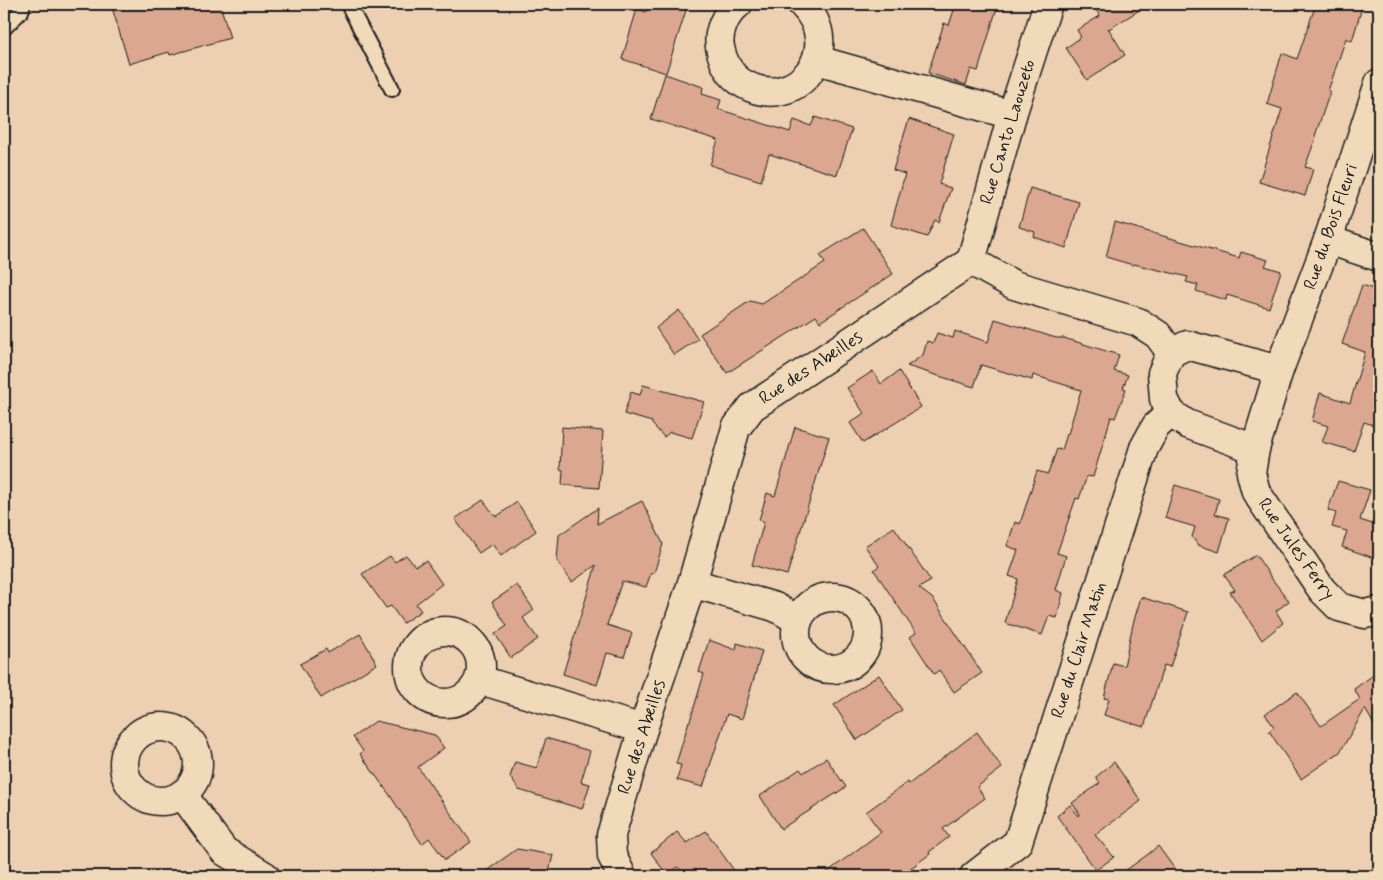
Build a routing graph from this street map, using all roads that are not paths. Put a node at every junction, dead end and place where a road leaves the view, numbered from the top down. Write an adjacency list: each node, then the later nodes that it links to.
1 (23, 4): 6 (lane)
2 (348, 4): 9 (lane)
3 (738, 4): 7 (street)
4 (802, 4): 7 (street)
5 (1048, 4): 10 (street, Rue Canto Laouzeto)
6 (4, 28)
7 (817, 60): 10 (street)
8 (1379, 83): 11 (street, Rue du Bois Fleuri)
9 (392, 89)
10 (1012, 115): 13 (street, Rue Canto Laouzeto)
11 (1328, 240): 12 (street); 15 (street, Rue du Bois Fleuri)
12 (1379, 257)
13 (971, 261): 14 (street); 18 (street, Rue des Abeilles)
14 (1171, 353): 15 (street); 16 (street)
15 (1280, 370): 17 (street, Rue du Bois Fleuri)
16 (1171, 413): 17 (street); 26 (street, Rue du Clair Matin)
17 (1255, 449): 19 (street, Rue Jules Ferry)
18 (692, 583): 20 (street); 22 (street, Rue des Abeilles)
19 (1379, 611)
20 (798, 620)
21 (480, 680): 22 (street)
22 (643, 729): 25 (street, Rue des Abeilles)
23 (182, 794): 24 (street)
24 (265, 876)
25 (622, 876)
26 (974, 876)

